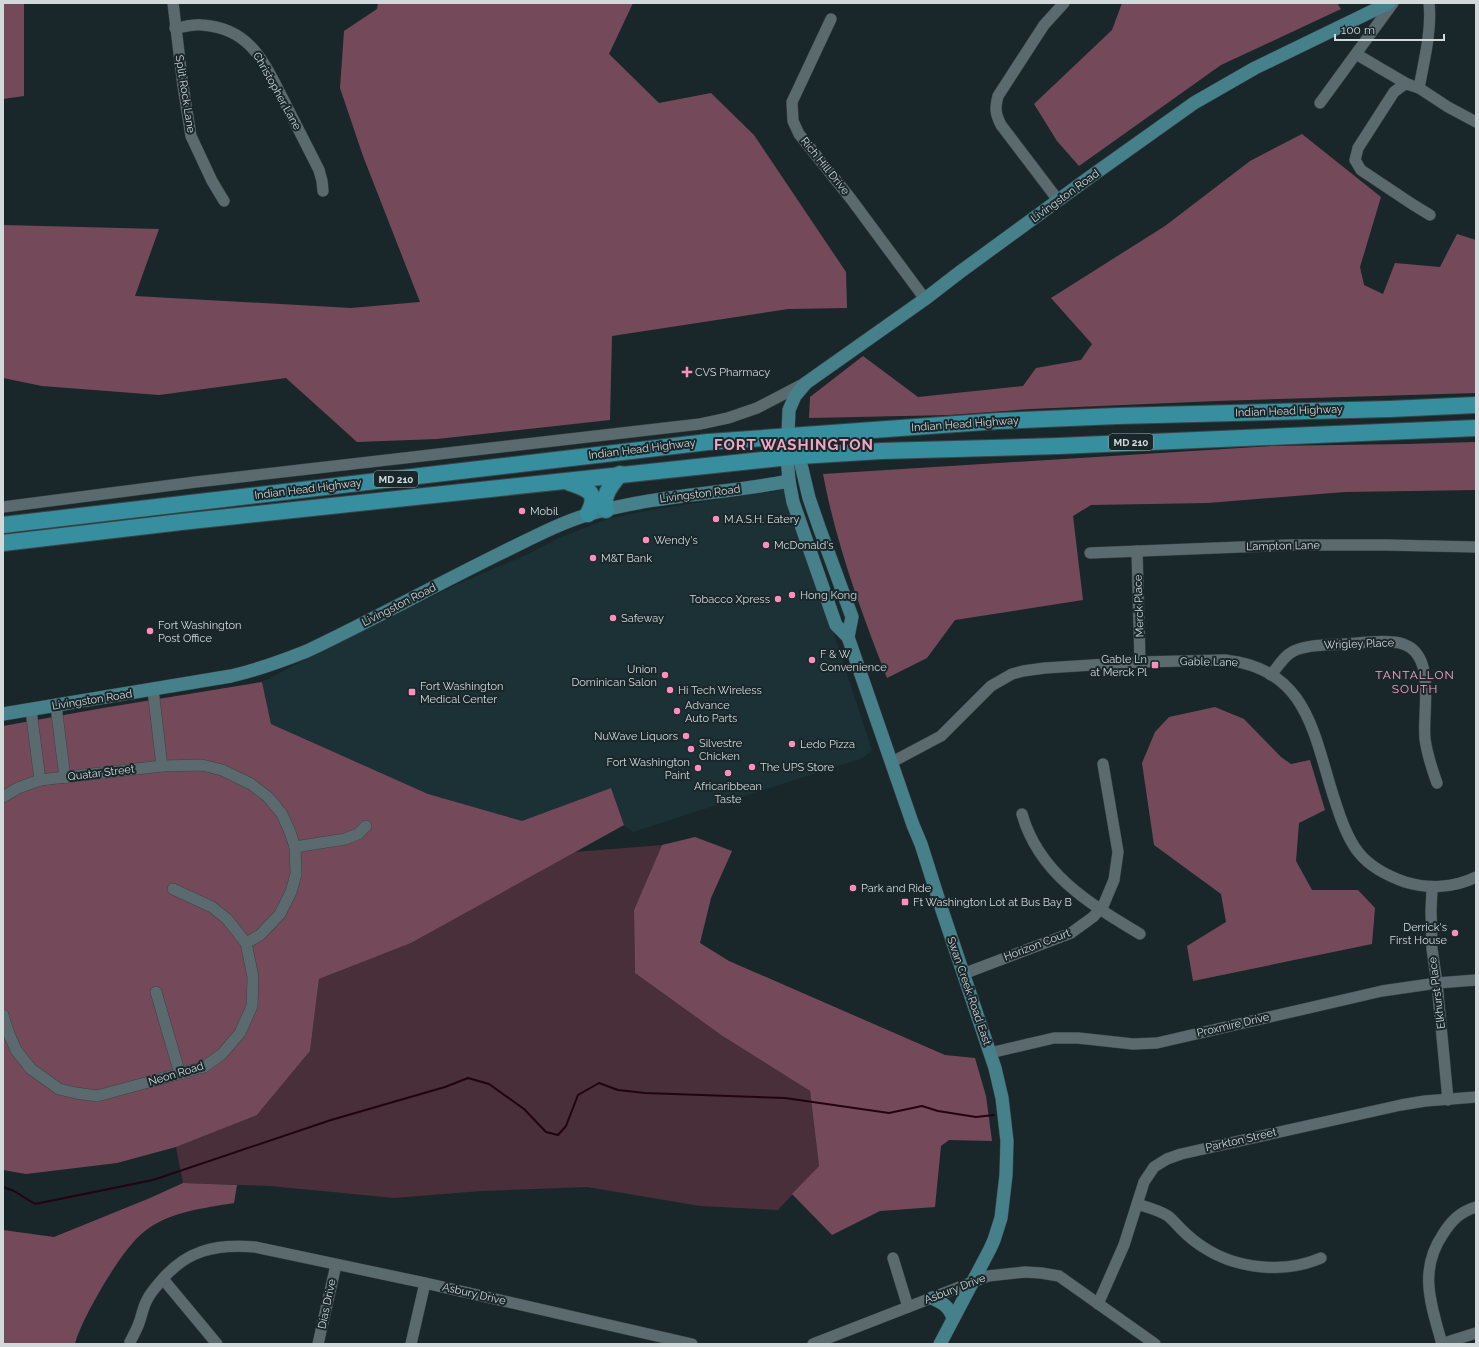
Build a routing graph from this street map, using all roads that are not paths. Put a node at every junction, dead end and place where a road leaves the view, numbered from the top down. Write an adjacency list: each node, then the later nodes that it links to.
1 (173, 3): 7 (street, Split Rock Lane)
2 (1064, 3): 14 (street)
3 (1389, 3): 14 (main road, Livingston Road)
4 (1393, 3): 8 (street)
5 (1429, 3): 10 (street)
6 (831, 19): 17 (street, Rich Hill Drive)
7 (175, 28): 13 (street, Christopher Lane); 15 (street, Split Rock Lane)
8 (1356, 54): 9 (street); 11 (street)
9 (1407, 84): 10 (street); 16 (street)
10 (1419, 88): 12 (street)
11 (1320, 103)
12 (1476, 122)
13 (323, 191)
14 (1058, 200): 17 (main road, Livingston Road)
15 (224, 201)
16 (1430, 215)
17 (925, 300): 18 (main road, Livingston Road)
18 (806, 383): 21 (main road, Livingston Road); 26 (street)
19 (1476, 405): 21 (highway, Indian Head Highway / MD 210)
20 (1476, 428): 22 (highway, Indian Head Highway / MD 210)
21 (789, 436): 22 (main road, Swan Creek Road East); 29 (highway, Indian Head Highway / MD 210)
22 (793, 456): 23 (highway, Indian Head Highway / MD 210); 25 (main road, Swan Creek Road East); 34 (main road, Swan Creek Road East)
23 (620, 474): 24 (highway, Indian Head Highway / MD 210); 27 (highway)
24 (564, 481): 28 (highway); 30 (highway, Indian Head Highway / MD 210)
25 (789, 481): 27 (main road, Livingston Road); 34 (main road, Swan Creek Road East)
26 (3, 507)
27 (606, 510): 28 (main road, Livingston Road)
28 (588, 514): 37 (main road, Livingston Road)
29 (3, 525)
30 (3, 543)
31 (1476, 547): 32 (street, Lampton Lane)
32 (1137, 551): 33 (street, Lampton Lane); 35 (street, Merck Place)
33 (1090, 553)
34 (848, 637): 41 (main road, Swan Creek Road East)
35 (1140, 662): 36 (street, Gable Lane); 41 (street, Gable Lane)
36 (1271, 674): 46 (street, Wrigley Place); 52 (street, Gable Lane)
37 (153, 690): 38 (main road, Livingston Road); 43 (street)
38 (56, 706): 39 (main road, Livingston Road); 44 (street)
39 (31, 710): 40 (main road, Livingston Road); 45 (street)
40 (3, 714)
41 (892, 762): 57 (main road, Swan Creek Road East)
42 (1103, 764): 54 (street, Horizon Court)
43 (162, 766): 44 (street, Quatar Street); 50 (street, Quatar Street)
44 (65, 778): 45 (street, Quatar Street)
45 (40, 780): 47 (street)
46 (1437, 783)
47 (3, 797)
48 (1022, 814): 54 (street)
49 (366, 826): 50 (street)
50 (295, 846): 56 (street, Quatar Street)
51 (1476, 876): 52 (street, Gable Lane)
52 (1432, 887): 59 (street, Elkhurst Place)
53 (173, 889): 56 (street, Neon Road)
54 (1100, 910): 55 (street); 57 (street, Horizon Court)
55 (1140, 934)
56 (246, 943): 63 (street, Neon Road)
57 (963, 974): 62 (main road, Swan Creek Road East)
58 (1476, 980): 59 (street, Proxmire Drive)
59 (1437, 983): 62 (street, Proxmire Drive); 65 (street, Elkhurst Place)
60 (156, 992): 63 (street)
61 (3, 1015): 63 (street, Neon Road)
62 (990, 1053): 72 (main road, Swan Creek Road East)
63 (180, 1074)
64 (1476, 1097): 65 (street, Parkton Street)
65 (1448, 1100): 66 (street, Parkton Street)
66 (1136, 1204): 69 (street); 75 (street, Parkton Street)
67 (1476, 1207): 87 (street)
68 (893, 1258): 76 (street)
69 (1321, 1258)
70 (336, 1265): 71 (street, Asbury Drive); 73 (street, Asbury Drive); 81 (street, Dias Drive)
71 (163, 1279): 79 (street, Asbury Drive); 80 (street)
72 (973, 1282): 74 (street, Asbury Drive); 75 (street, Asbury Drive); 77 (main road, Swan Creek Road East)
73 (425, 1283): 82 (street); 83 (street, Asbury Drive)
74 (932, 1298): 76 (street, Asbury Drive); 77 (main road)
75 (1098, 1304): 86 (street, Asbury Drive)
76 (908, 1307): 84 (street, Asbury Drive)
77 (953, 1319): 85 (main road, Swan Creek Road East)
78 (1476, 1333): 87 (street)
79 (130, 1342)
80 (217, 1344)
81 (318, 1344)
82 (412, 1344)
83 (692, 1344)
84 (813, 1344)
85 (940, 1344)
86 (1155, 1344)
87 (1442, 1344)

